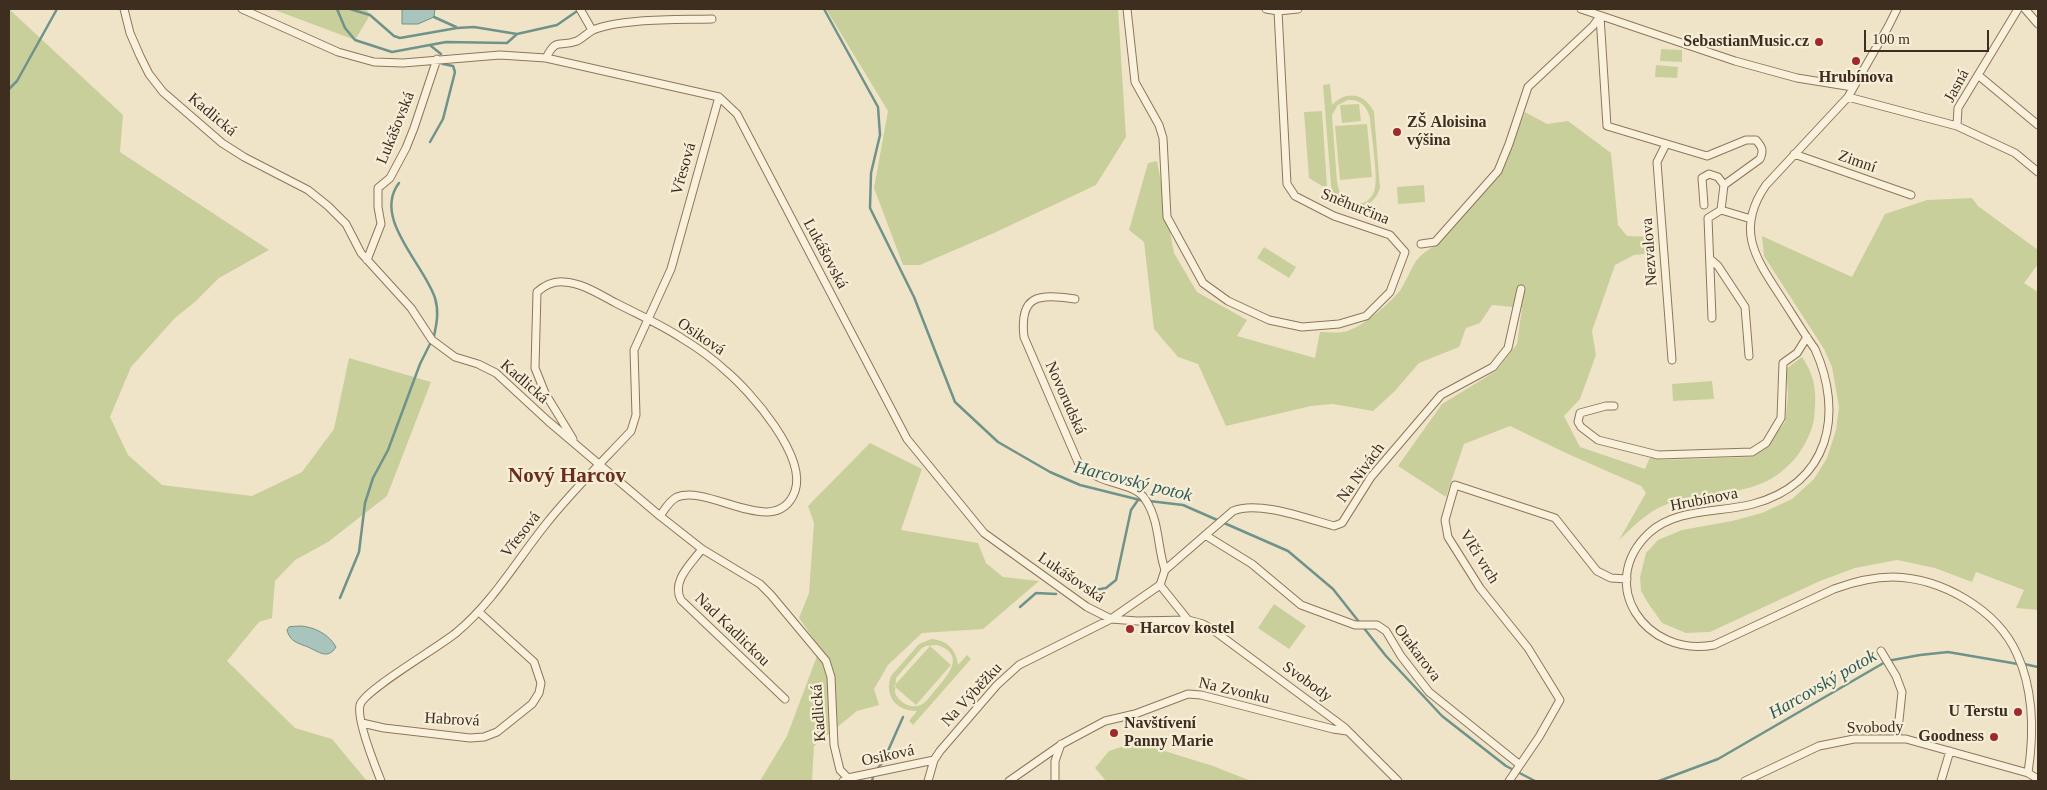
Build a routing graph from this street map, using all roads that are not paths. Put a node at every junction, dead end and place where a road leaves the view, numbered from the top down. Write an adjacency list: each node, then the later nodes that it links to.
1 (124, 9): 33 (street, Kadlická)
2 (242, 9): 17 (street)
3 (1127, 9): 10 (street, Sněhurčina)
4 (1266, 9): 10 (street)
5 (1298, 9): 10 (street)
6 (1581, 9): 12 (street)
7 (1896, 9): 19 (street, Hrubínova)
8 (2018, 9): 18 (street, Jasná)
9 (2025, 9): 14 (street)
10 (1278, 11)
11 (582, 12): 15 (street)
12 (1600, 16): 19 (street); 24 (street); 32 (street)
13 (712, 19): 15 (street)
14 (2038, 24)
15 (592, 30): 16 (street)
16 (546, 58): 17 (street); 20 (street)
17 (437, 59): 33 (street, Lukášovská)
18 (1978, 75): 22 (street); 23 (street, Jasná)
19 (1853, 87): 21 (street, Hrubínova)
20 (719, 97): 38 (street, Vřesová); 52 (street, Lukášovská)
21 (1848, 97): 23 (street); 25 (street, Hrubínova)
22 (2038, 125)
23 (1957, 126): 26 (street)
24 (1666, 144): 27 (street); 41 (street, Nezvalova)
25 (1794, 154): 28 (street, Zimní); 31 (street, Hrubínova)
26 (2038, 172)
27 (1724, 185): 29 (street); 30 (street)
28 (1911, 195)
29 (1704, 205)
30 (1721, 210): 31 (street); 34 (street)
31 (1751, 219): 39 (street, Hrubínova)
32 (1421, 244)
33 (366, 260): 43 (street, Kadlická)
34 (1710, 260): 37 (street); 40 (street)
35 (1521, 289): 46 (street, Na Nivách)
36 (1075, 299): 48 (street, Novorudská)
37 (1712, 318)
38 (647, 319): 43 (street, Osiková); 44 (street, Vřesová); 45 (street, Osiková)
39 (1806, 337): 42 (street); 49 (street, Hrubínova)
40 (1749, 356)
41 (1672, 360)
42 (1614, 406)
43 (576, 444): 44 (street, Kadlická)
44 (599, 465): 45 (street, Kadlická); 51 (street, Vřesová)
45 (660, 516): 47 (street, Kadlická)
46 (1205, 535): 48 (street, Na Nivách); 63 (street, Otakarova)
47 (702, 549): 55 (street, Nad Kadlickou); 66 (street, Kadlická)
48 (1165, 570): 50 (street)
49 (1627, 579): 57 (street, Hrubínova); 63 (street, Vlčí vrch)
50 (1160, 585): 52 (street); 53 (street)
51 (480, 613): 56 (street, Vřesová); 56 (street, Habrová)
52 (1111, 619): 53 (street, Svobody); 62 (street, Na Výběžku)
53 (1188, 620): 58 (street, Svobody)
54 (1882, 654): 59 (street)
55 (786, 699)
56 (362, 723): 68 (street, Vřesová)
57 (2035, 724): 64 (street, Hrubínova)
58 (1348, 731): 60 (street, Na Zvonku); 72 (street, Svobody)
59 (1897, 739): 61 (street, Svobody); 73 (street, Svobody)
60 (1062, 744): 70 (street, Na Zvonku); 71 (street)
61 (1950, 751): 64 (street, Svobody); 74 (street)
62 (934, 760): 66 (street, Osiková); 69 (street, Na Výběžku)
63 (1519, 767): 67 (street, Vlčí vrch)
64 (2028, 774): 65 (street, Svobody)
65 (2038, 779)
66 (846, 780)
67 (1510, 780)
68 (381, 781)
69 (928, 781)
70 (1009, 781)
71 (1055, 781)
72 (1398, 781)
73 (1745, 781)
74 (1941, 781)

